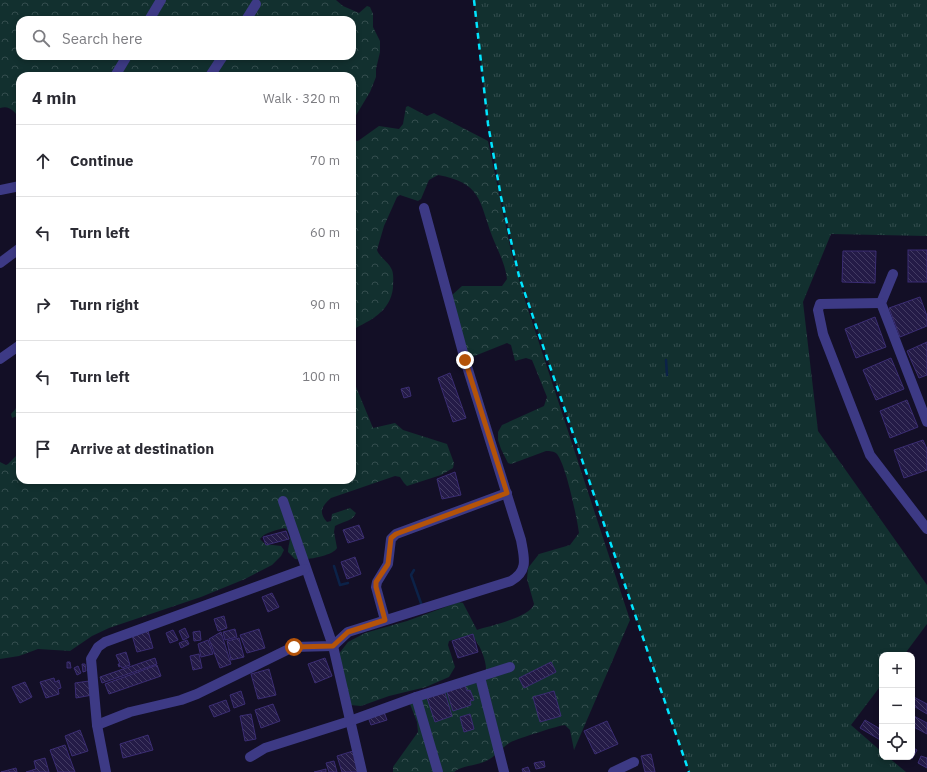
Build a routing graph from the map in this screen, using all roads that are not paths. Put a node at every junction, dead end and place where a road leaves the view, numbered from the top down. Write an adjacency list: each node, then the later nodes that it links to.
1 (161, 0): 3 (street)
2 (256, 4): 4 (street)
3 (151, 16)
4 (248, 16)
5 (124, 60): 7 (street)
6 (220, 60): 8 (street)
7 (117, 72)
8 (213, 72)
9 (16, 187): 10 (street)
10 (0, 190)
11 (424, 208): 19 (street)
12 (16, 251): 13 (street)
13 (0, 263)
14 (893, 274): 15 (street)
15 (882, 303): 18 (street); 21 (street)
16 (16, 348): 17 (street)
17 (0, 359)
18 (927, 422)
19 (507, 493): 23 (street); 23 (street)
20 (283, 502): 22 (street)
21 (927, 529)
22 (305, 569): 24 (street); 29 (street)
23 (385, 620): 24 (street)
24 (333, 646): 28 (street); 29 (street)
25 (510, 667): 26 (street)
26 (480, 676): 27 (street); 35 (street)
27 (416, 697): 28 (street); 34 (street)
28 (350, 721): 30 (street); 33 (street)
29 (98, 725): 32 (street)
30 (250, 757)
31 (634, 762): 36 (street)
32 (106, 772)
33 (362, 772)
34 (438, 772)
35 (504, 772)
36 (613, 772)

